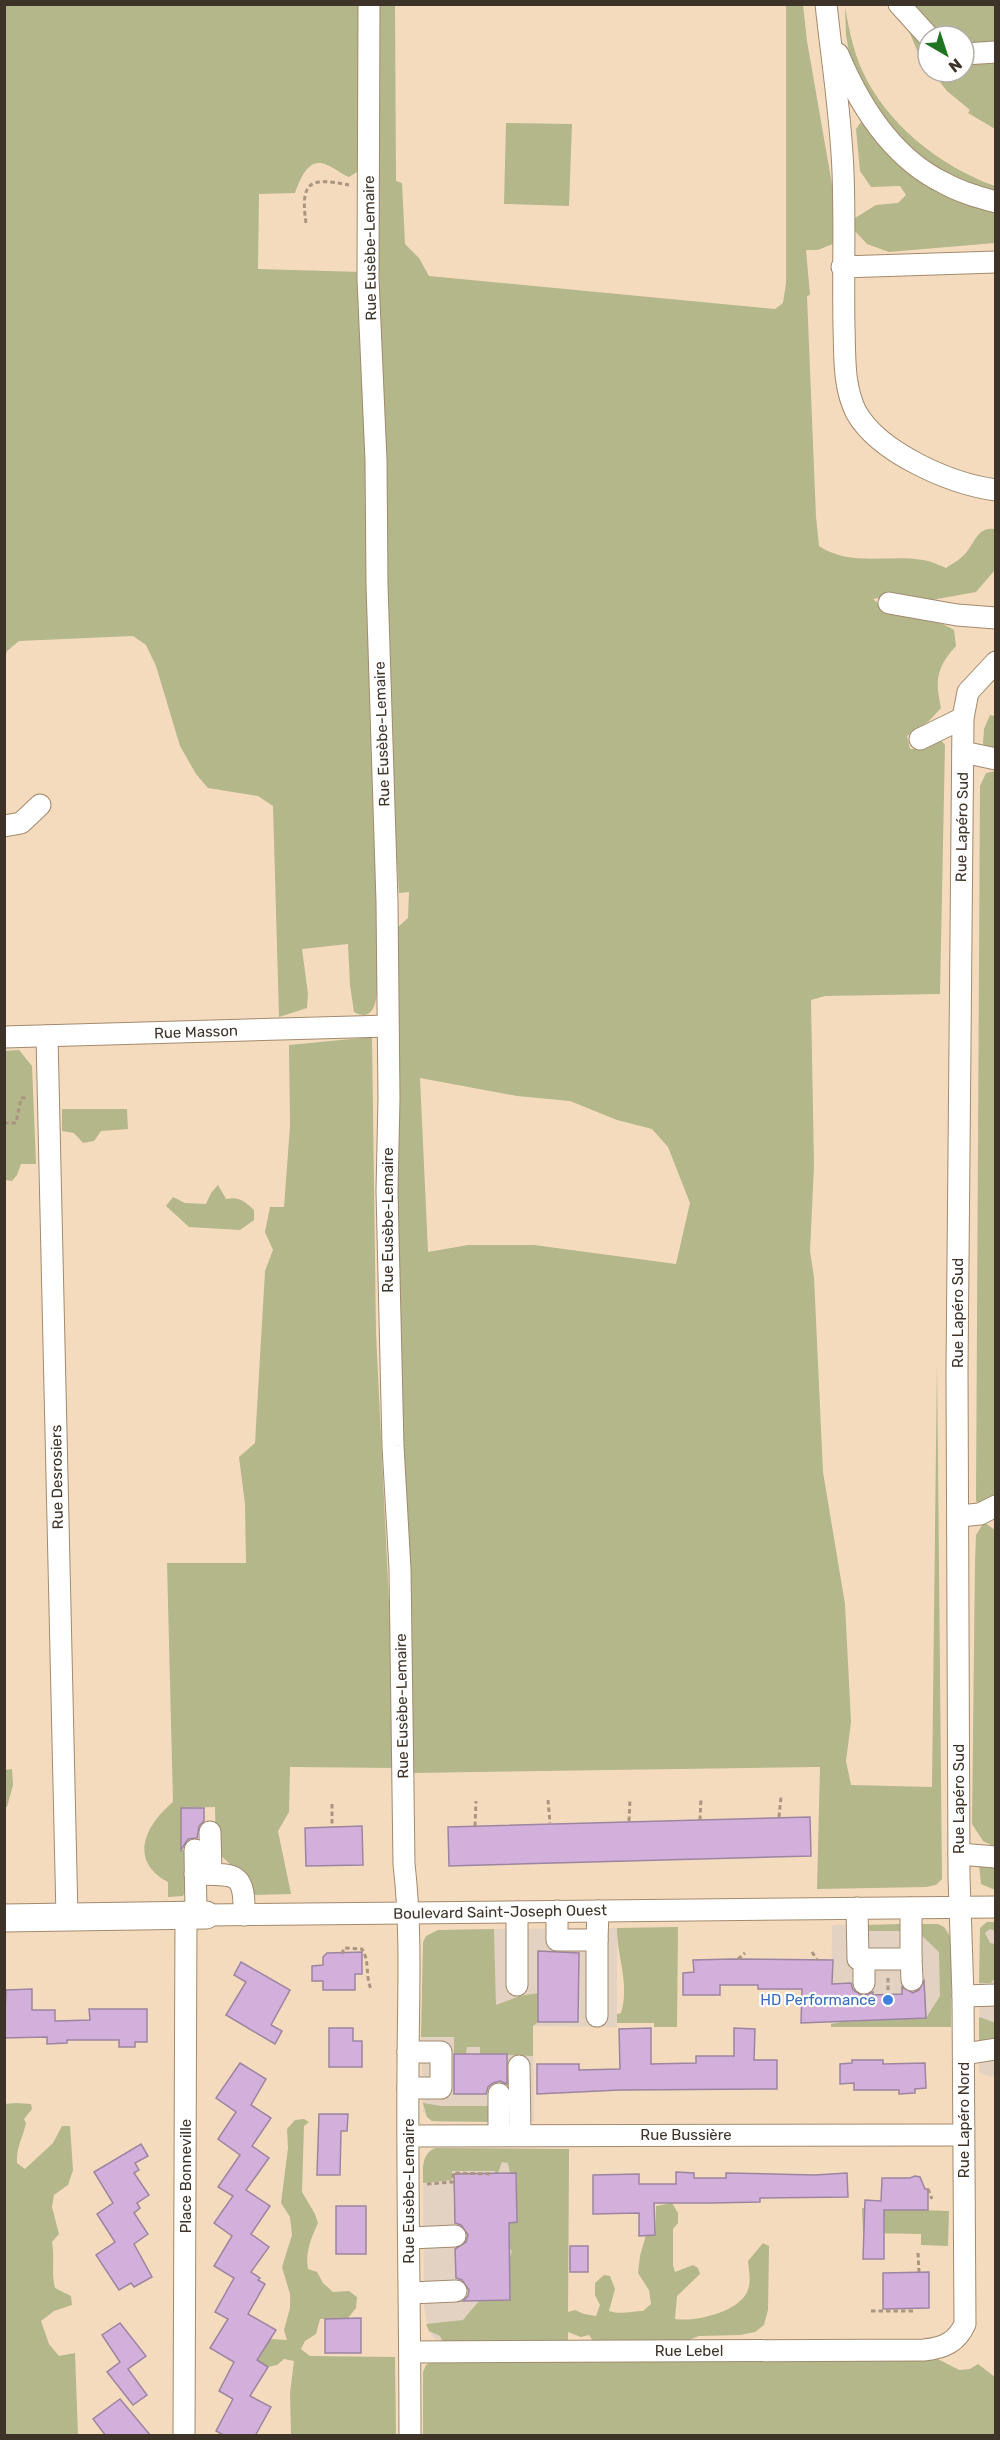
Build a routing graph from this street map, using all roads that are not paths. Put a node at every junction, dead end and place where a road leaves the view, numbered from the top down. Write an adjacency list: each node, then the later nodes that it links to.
1 (369, 4): 21 (street, Rue Eusèbe-Lemaire)
2 (826, 4): 5 (street)
3 (899, 4): 4 (street)
4 (917, 24)
5 (829, 34): 8 (street); 10 (street)
6 (996, 52): 7 (street)
7 (976, 53)
8 (996, 202)
9 (996, 262): 10 (street)
10 (842, 267): 11 (street)
11 (996, 490)
12 (890, 603): 13 (street)
13 (996, 618)
14 (996, 662): 15 (street, Rue Lapéro Sud)
15 (963, 718): 16 (street); 17 (street, Rue Lapéro Sud)
16 (920, 740)
17 (963, 752): 18 (street); 25 (street, Rue Lapéro Sud)
18 (996, 759)
19 (40, 805): 20 (street)
20 (4, 826)
21 (388, 1026): 22 (street, Rue Masson); 38 (street, Rue Eusèbe-Lemaire)
22 (47, 1036): 23 (street, Rue Masson); 41 (street, Rue Desrosiers)
23 (4, 1037)
24 (994, 1509): 25 (street)
25 (959, 1516): 28 (street, Rue Lapéro Sud)
26 (210, 1832): 30 (street)
27 (195, 1850): 30 (street)
28 (959, 1854): 29 (street); 31 (street, Rue Lapéro Sud)
29 (996, 1857)
30 (203, 1874): 39 (street, Place Bonneville); 40 (street)
31 (961, 1907): 32 (street, Boulevard Saint-Joseph Ouest); 34 (street, Boulevard Saint-Joseph Ouest); 50 (street, Rue Lapéro Nord)
32 (996, 1907)
33 (857, 1908): 34 (street, Boulevard Saint-Joseph Ouest); 36 (street, Boulevard Saint-Joseph Ouest); 44 (street)
34 (910, 1908): 45 (street)
35 (557, 1911): 36 (street, Boulevard Saint-Joseph Ouest); 37 (street, Boulevard Saint-Joseph Ouest); 43 (street)
36 (598, 1911): 43 (street)
37 (517, 1912): 38 (street, Boulevard Saint-Joseph Ouest); 48 (street)
38 (409, 1913): 40 (street, Boulevard Saint-Joseph Ouest); 53 (street, Rue Eusèbe-Lemaire)
39 (196, 1915): 40 (street, Boulevard Saint-Joseph Ouest); 41 (main road, Boulevard Saint-Joseph Ouest); 68 (street, Place Bonneville)
40 (244, 1915)
41 (67, 1917): 42 (main road, Boulevard Saint-Joseph Ouest)
42 (4, 1918)
43 (597, 1940): 51 (street)
44 (864, 1959): 45 (street); 47 (street)
45 (911, 1959): 46 (street)
46 (912, 1980)
47 (864, 1983)
48 (517, 1985)
49 (996, 1995): 50 (street)
50 (963, 1996): 54 (street, Rue Lapéro Nord)
51 (597, 2016)
52 (996, 2049): 54 (street)
53 (408, 2052): 56 (street, Rue Eusèbe-Lemaire); 56 (street)
54 (964, 2054): 60 (street, Rue Lapéro Nord)
55 (519, 2066): 59 (street)
56 (408, 2088): 61 (street, Rue Eusèbe-Lemaire)
57 (499, 2094): 58 (street)
58 (499, 2135): 59 (street, Rue Bussière); 61 (street, Rue Bussière)
59 (520, 2135): 60 (street, Rue Bussière)
60 (963, 2135): 66 (street, Rue Lapéro Nord)
61 (409, 2136): 63 (street, Rue Eusèbe-Lemaire)
62 (455, 2236): 63 (street)
63 (410, 2238): 65 (street, Rue Eusèbe-Lemaire)
64 (456, 2291): 65 (street)
65 (410, 2293): 67 (street, Rue Eusèbe-Lemaire)
66 (962, 2331): 67 (street, Rue Lebel)
67 (410, 2352): 69 (street, Rue Eusèbe-Lemaire)
68 (184, 2436)
69 (410, 2436)

